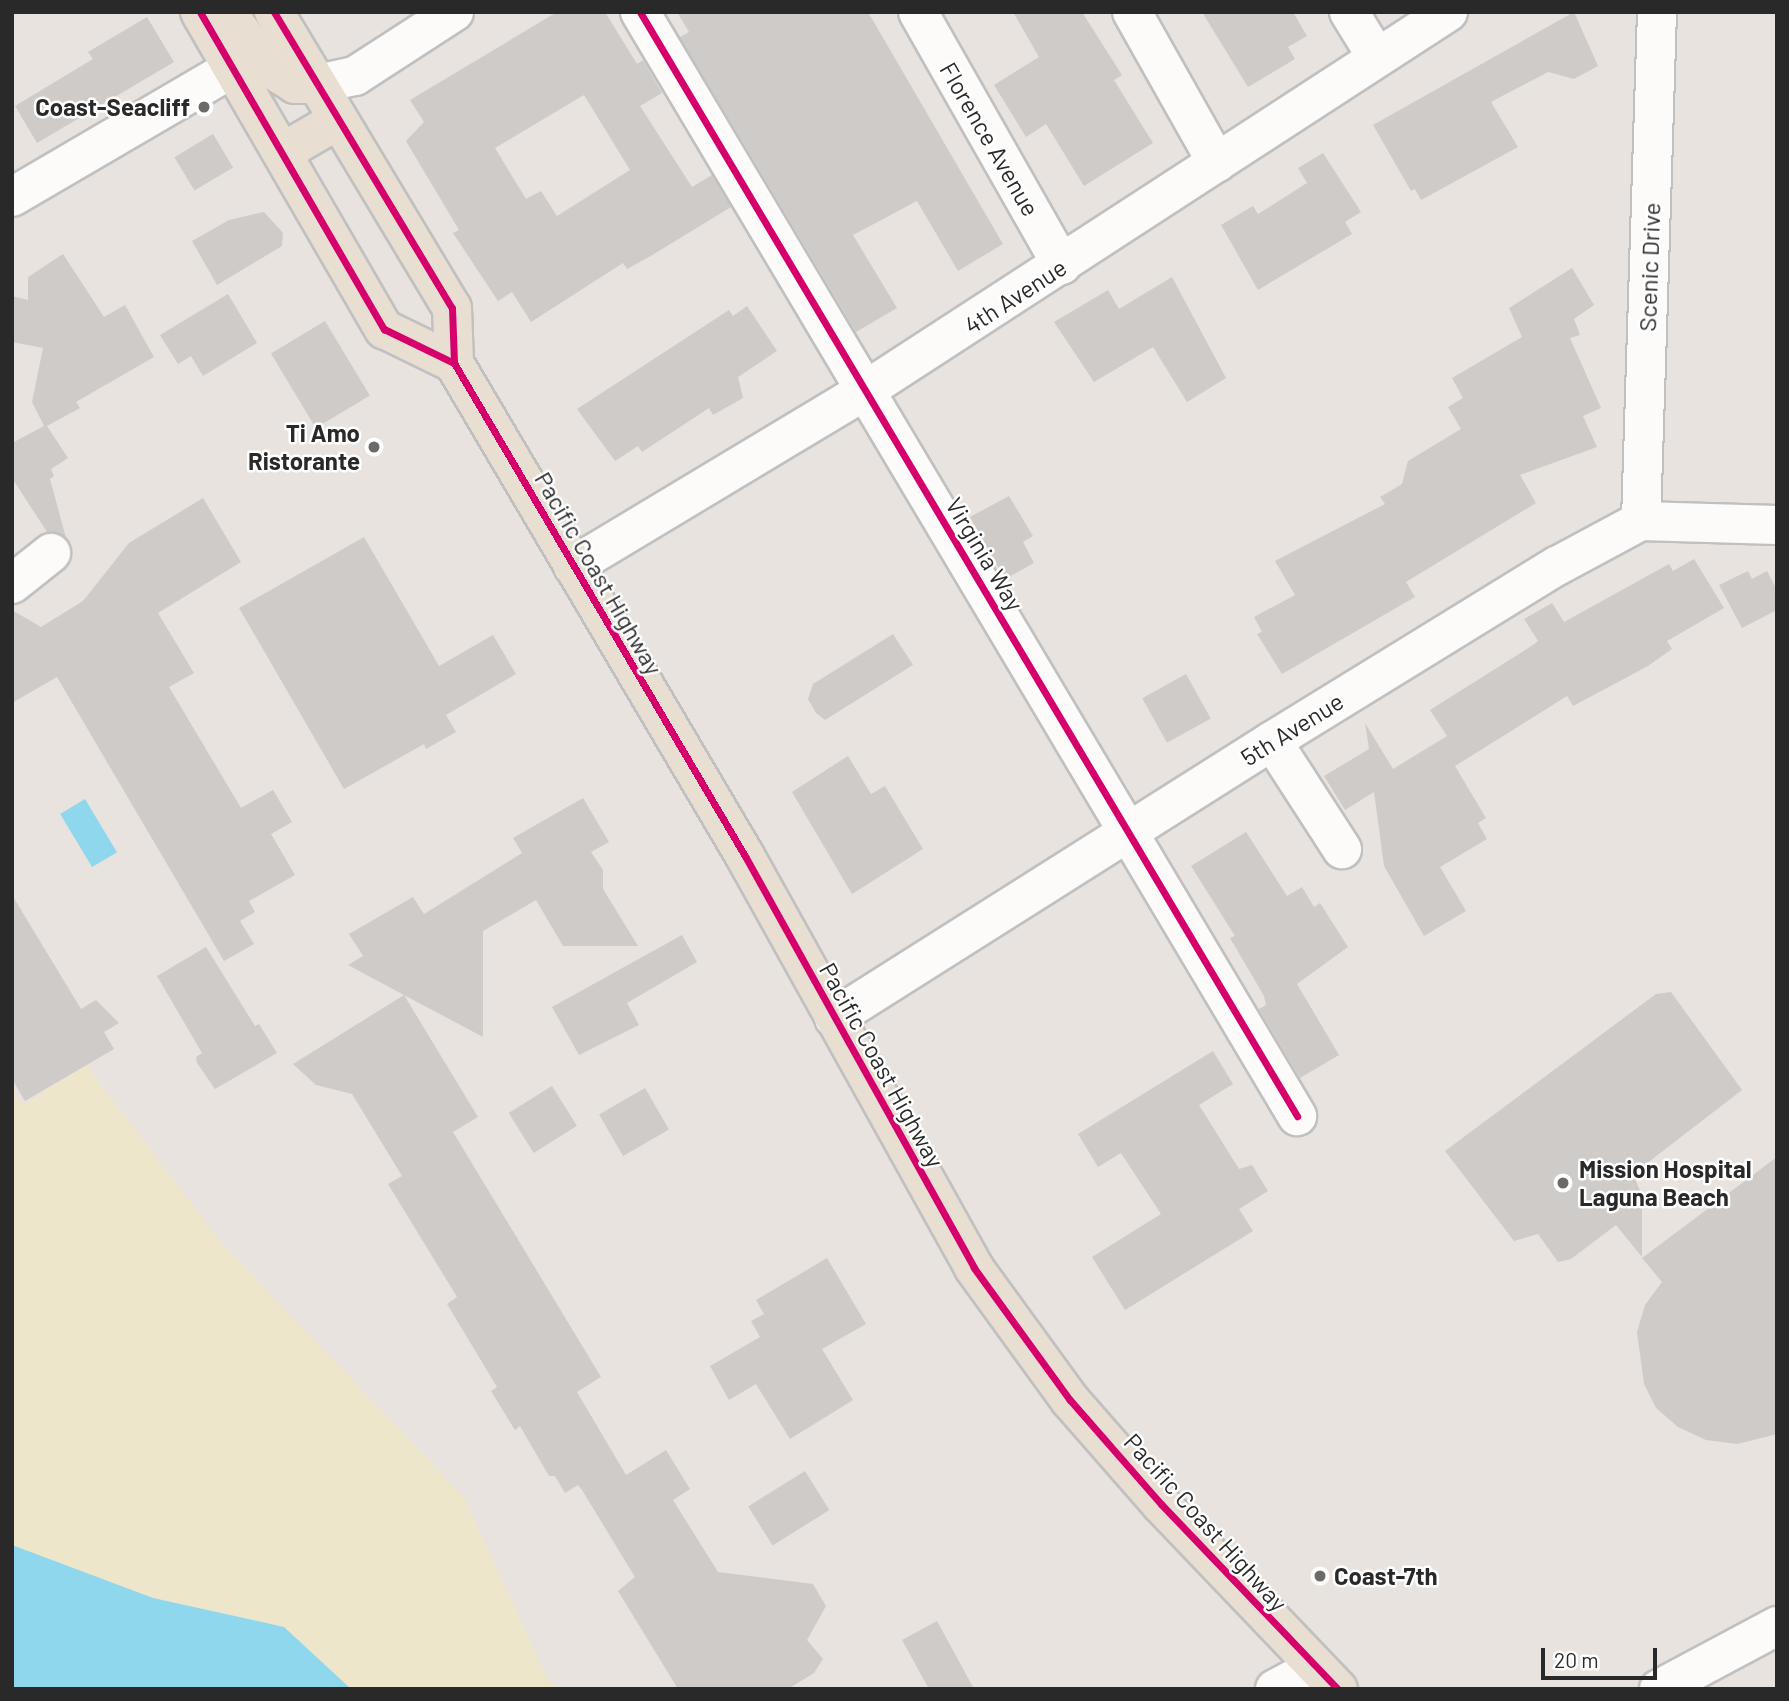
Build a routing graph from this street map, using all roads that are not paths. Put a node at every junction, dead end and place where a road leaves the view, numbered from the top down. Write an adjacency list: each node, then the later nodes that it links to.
1 (200, 12): 12 (highway)
2 (227, 12): 13 (highway)
3 (274, 12): 13 (highway, Pacific Coast Highway)
4 (454, 12): 13 (street)
5 (640, 12): 20 (street, Virginia Way)
6 (918, 12): 18 (street, Florence Avenue)
7 (1132, 12): 16 (street)
8 (1349, 12): 11 (street)
9 (1448, 12): 11 (street, 4th Avenue)
10 (1657, 12): 21 (street, Scenic Drive)
11 (1377, 56): 16 (street, 4th Avenue)
12 (233, 68): 15 (highway); 17 (street)
13 (317, 84): 14 (highway, Pacific Coast Highway)
14 (338, 120): 15 (highway); 19 (highway, Pacific Coast Highway)
15 (283, 152): 19 (highway)
16 (1217, 163): 18 (street, 4th Avenue)
17 (12, 198)
18 (1062, 265): 20 (street, 4th Avenue)
19 (454, 363): 24 (highway, Pacific Coast Highway)
20 (866, 390): 24 (street, 4th Avenue); 27 (street, Virginia Way)
21 (1641, 521): 22 (street); 26 (street, 5th Avenue)
22 (1777, 526)
23 (51, 553): 25 (street)
24 (573, 566): 29 (highway, Pacific Coast Highway)
25 (12, 584)
26 (1272, 741): 27 (street, 5th Avenue); 28 (street)
27 (1130, 829): 29 (street, 5th Avenue); 30 (street, Virginia Way)
28 (1342, 849)
29 (834, 1018): 32 (highway, Pacific Coast Highway)
30 (1297, 1116)
31 (1777, 1626): 34 (street)
32 (1326, 1678): 33 (street)
33 (1275, 1689)
34 (1659, 1689)

